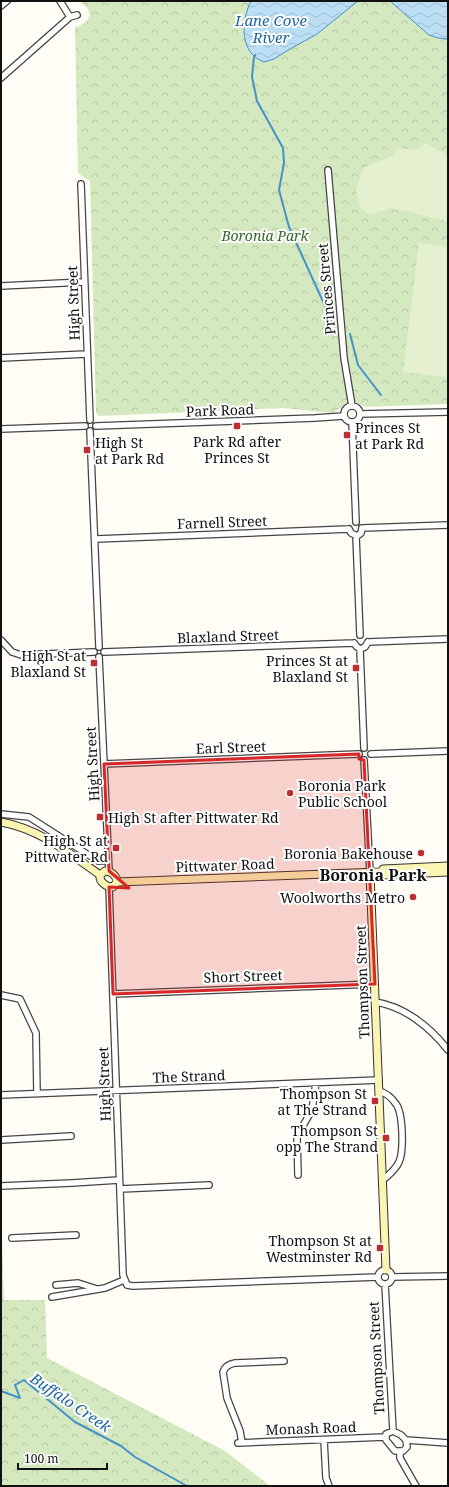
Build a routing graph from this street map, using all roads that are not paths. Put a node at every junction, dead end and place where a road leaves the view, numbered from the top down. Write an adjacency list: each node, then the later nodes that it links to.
1 (7, 1): 3 (street)
2 (60, 1): 5 (street)
3 (1, 6)
4 (77, 15): 5 (street)
5 (70, 17): 6 (street)
6 (1, 78)
7 (328, 170): 13 (street, Princes Street)
8 (81, 184): 9 (street, High Street)
9 (84, 282): 10 (street); 11 (street, High Street)
10 (1, 286)
11 (87, 354): 12 (street); 17 (street, High Street)
12 (1, 358)
13 (352, 406): 15 (street); 16 (street)
14 (448, 412): 15 (street)
15 (360, 414): 18 (street)
16 (344, 416): 18 (street); 20 (street, Park Road)
17 (90, 420): 19 (street); 20 (street)
18 (352, 422): 23 (street)
19 (85, 426): 21 (street); 22 (street)
20 (96, 426): 22 (street)
21 (1, 429)
22 (90, 431): 28 (street)
23 (356, 522): 25 (street); 26 (street)
24 (448, 524): 25 (street)
25 (362, 528): 27 (street)
26 (349, 529): 27 (street); 28 (street, Farnell Street)
27 (356, 536): 29 (street)
28 (96, 540): 35 (street)
29 (360, 635): 32 (street); 33 (street)
30 (448, 639): 32 (street)
31 (1, 640): 35 (street)
32 (368, 642): 34 (street)
33 (354, 643): 34 (street); 36 (street, Blaxland Street)
34 (360, 648): 37 (street)
35 (97, 650): 36 (street)
36 (101, 655): 42 (street, High Street)
37 (364, 748): 39 (street); 40 (street)
38 (448, 751): 40 (street)
39 (359, 754): 41 (street); 42 (street, Earl Street)
40 (371, 754): 41 (street)
41 (364, 760): 50 (street)
42 (104, 764): 45 (street, High Street)
43 (1, 814): 45 (street)
44 (1, 822): 51 (main road)
45 (108, 860): 47 (street, High Street)
46 (448, 866): 48 (main road, Pittwater Road)
47 (108, 871): 51 (main road); 52 (main road)
48 (381, 872): 49 (main road, Pittwater Road); 50 (main road, Pittwater Road)
49 (448, 872)
50 (370, 873): 52 (main road, Pittwater Road); 54 (main road, Thompson Street)
51 (100, 875): 53 (main road)
52 (117, 882): 53 (main road)
53 (109, 887): 55 (street, High Street)
54 (375, 984): 55 (street, Short Street); 57 (main road, Thompson Street)
55 (113, 994): 61 (street, High Street)
56 (1, 995): 63 (street)
57 (375, 1002): 58 (street); 59 (main road, Thompson Street)
58 (448, 1050)
59 (379, 1080): 60 (street, The Strand); 62 (main road, Thompson Street)
60 (316, 1082): 61 (street, The Strand); 67 (street)
61 (117, 1090): 63 (street, The Strand); 68 (street, High Street)
62 (379, 1090): 69 (main road, Thompson Street); 69 (street)
63 (37, 1094): 64 (street, The Strand)
64 (1, 1095)
65 (71, 1136): 66 (street)
66 (1, 1140)
67 (298, 1175)
68 (120, 1180): 71 (street); 72 (street, High Street)
69 (383, 1180): 75 (main road, Thompson Street)
70 (209, 1185): 72 (street)
71 (1, 1186)
72 (120, 1189): 79 (street, High Street)
73 (76, 1235): 74 (street)
74 (12, 1238)
75 (386, 1270): 77 (street); 78 (street)
76 (448, 1276): 78 (street)
77 (378, 1277): 79 (street); 80 (street)
78 (392, 1277): 80 (street)
79 (124, 1280): 82 (street)
80 (385, 1284): 85 (street, Thompson Street)
81 (56, 1285): 82 (street)
82 (97, 1290): 83 (street)
83 (52, 1296)
84 (284, 1361): 87 (street, Monash Road)
85 (393, 1431): 86 (street); 88 (street)
86 (385, 1437): 87 (street, Monash Road); 90 (street)
87 (324, 1440): 91 (street)
88 (406, 1440): 89 (street); 90 (street)
89 (448, 1443)
90 (400, 1452): 92 (street)
91 (329, 1486)
92 (416, 1486)

